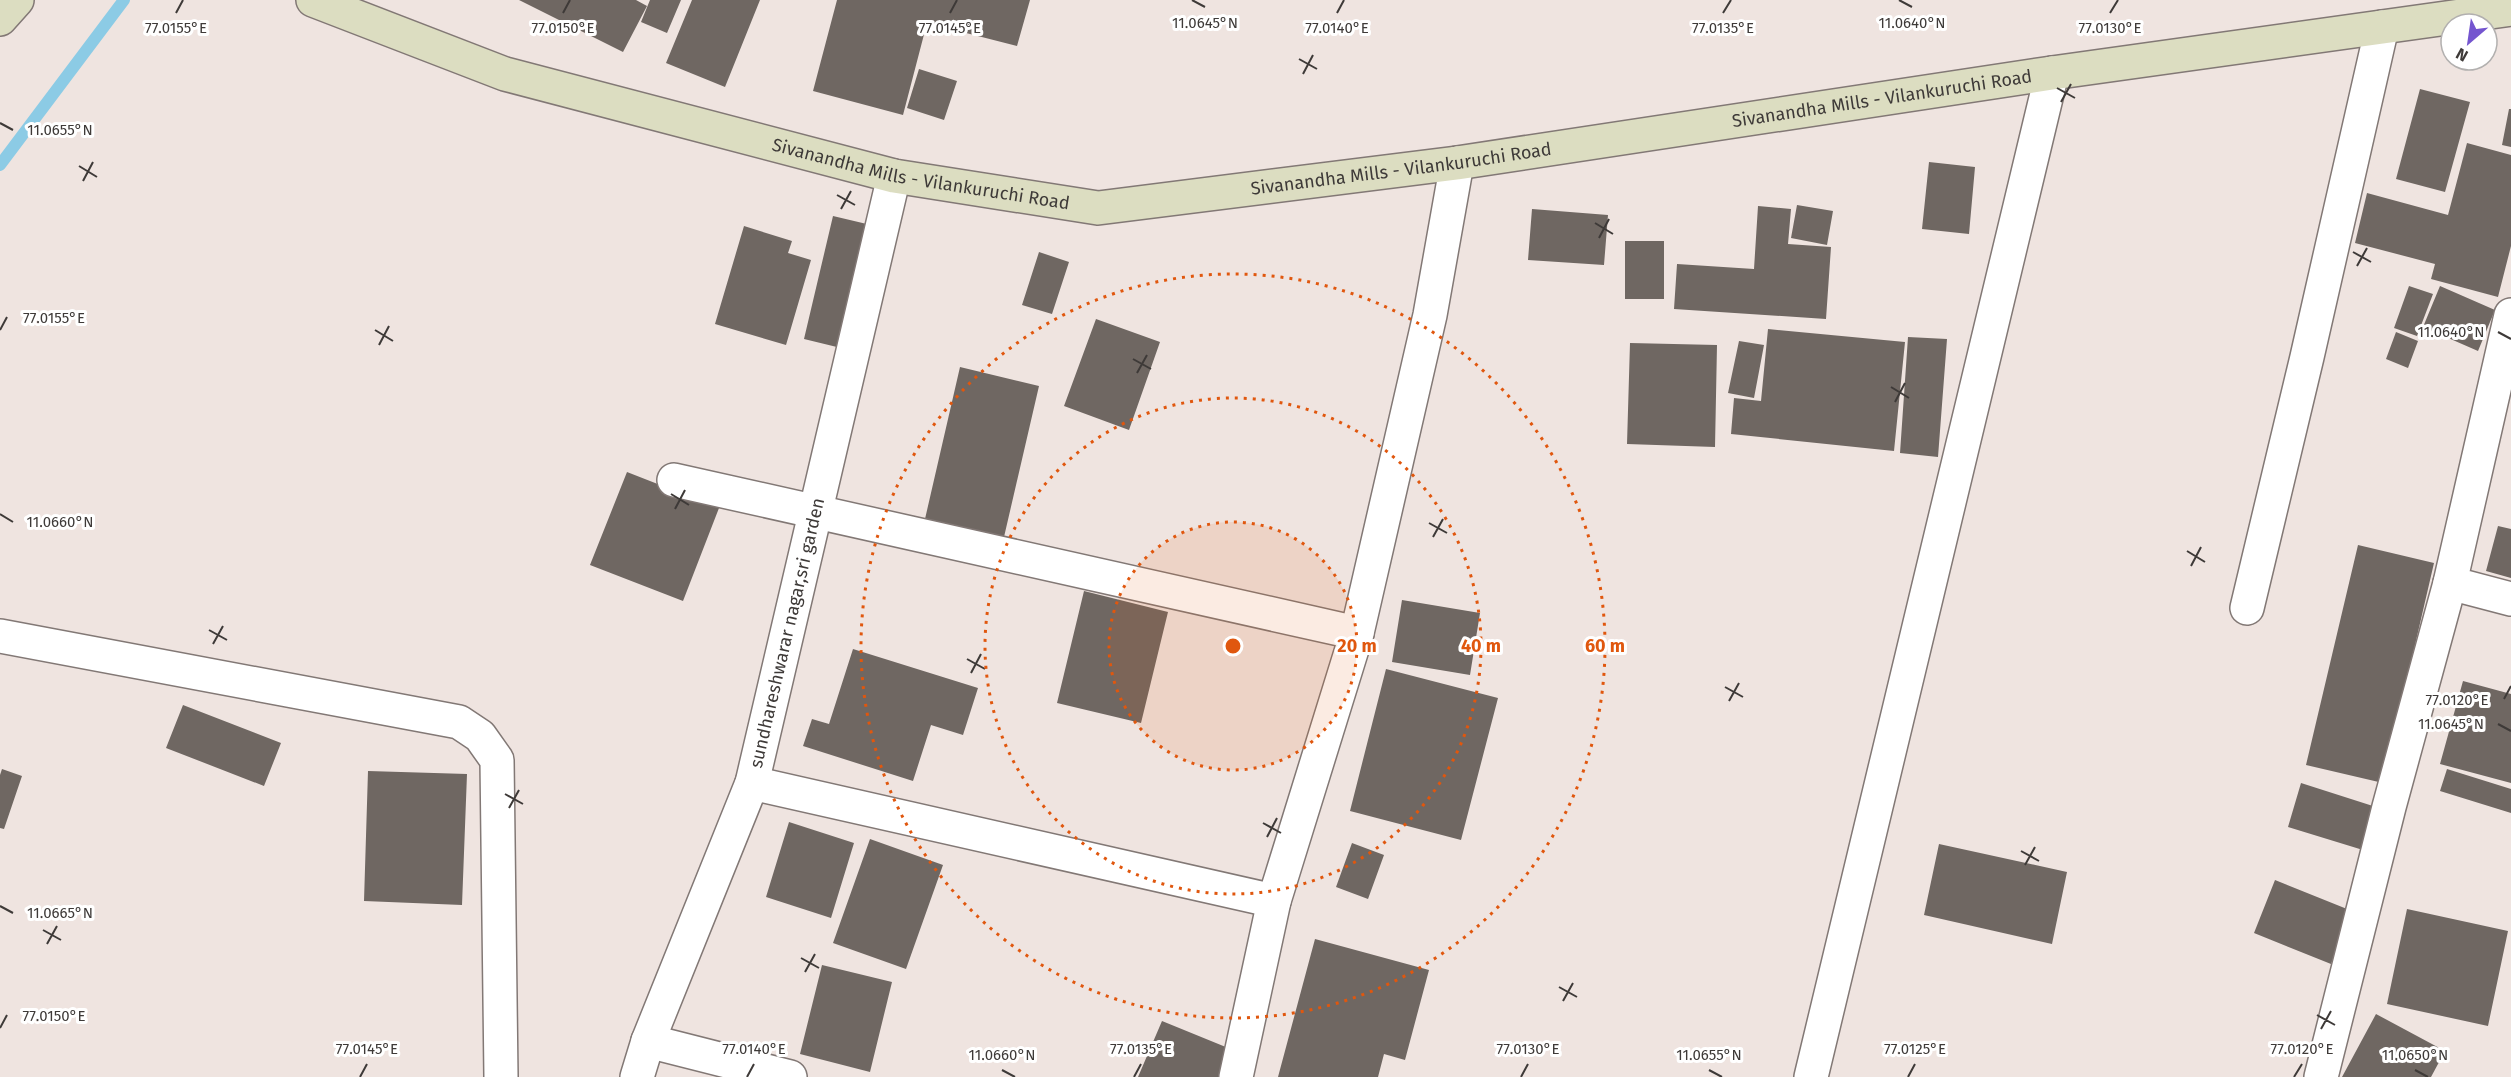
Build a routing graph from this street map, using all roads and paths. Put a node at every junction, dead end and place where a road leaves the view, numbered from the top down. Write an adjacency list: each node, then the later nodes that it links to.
1 (17, 0): 4 (main road)
2 (314, 0): 8 (main road, Sivanandha Mills - Vilankuruchi Road)
3 (2511, 9): 5 (main road, Sivanandha Mills - Vilankuruchi Road)
4 (0, 19)
5 (2382, 27): 6 (main road, Sivanandha Mills - Vilankuruchi Road); 14 (street)
6 (2052, 73): 7 (main road, Sivanandha Mills - Vilankuruchi Road); 24 (street)
7 (1457, 163): 8 (main road, Sivanandha Mills - Vilankuruchi Road); 15 (street)
8 (894, 176): 11 (street, sundhareshwarar nagar,sri garden)
9 (2511, 315): 12 (street)
10 (674, 480): 11 (street)
11 (816, 510): 15 (street); 17 (street, sundhareshwarar nagar,sri garden)
12 (2450, 584): 13 (street); 25 (street)
13 (2511, 599)
14 (2247, 608)
15 (1357, 633): 18 (street)
16 (0, 636): 20 (street)
17 (752, 783): 18 (street); 19 (street, sundhareshwarar nagar,sri garden)
18 (1274, 902): 23 (street)
19 (648, 1041): 21 (street, sundhareshwarar nagar,sri garden); 22 (street)
20 (501, 1077)
21 (637, 1077)
22 (790, 1077)
23 (1236, 1077)
24 (1811, 1077)
25 (2321, 1077)

